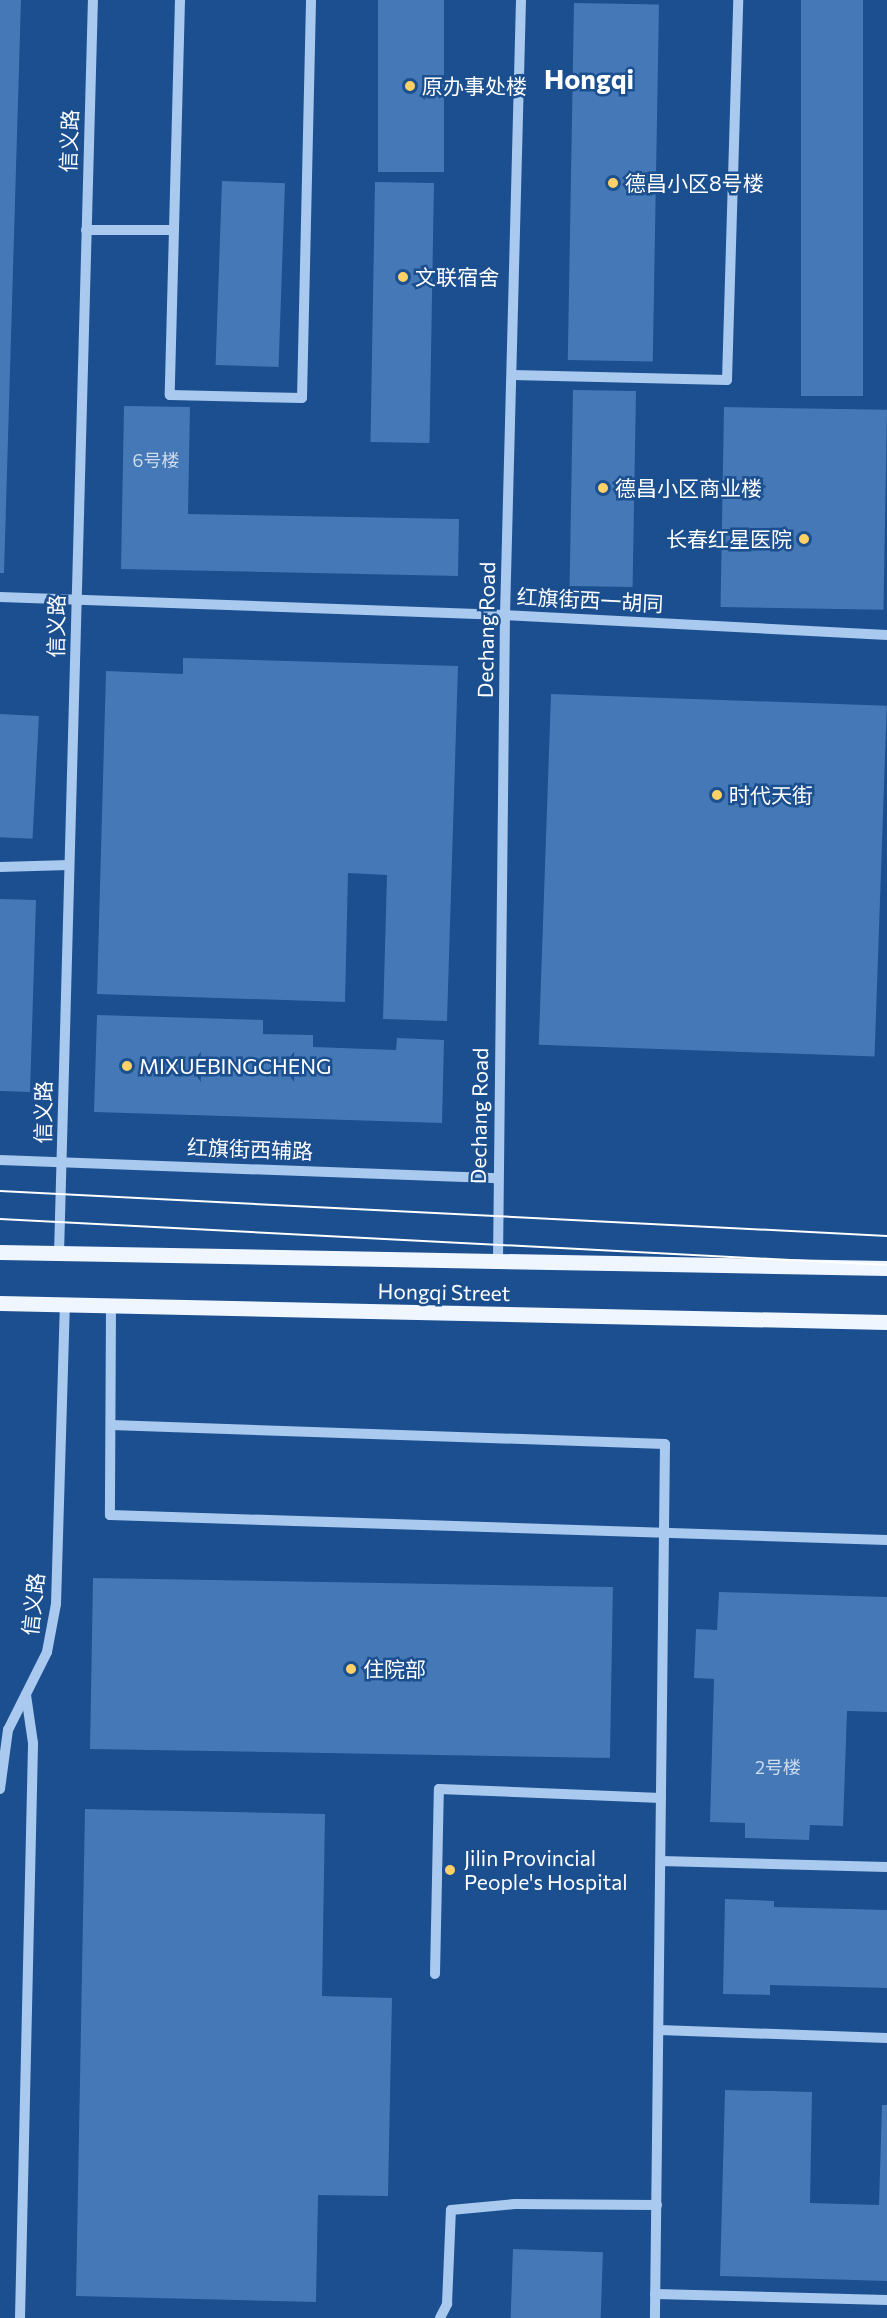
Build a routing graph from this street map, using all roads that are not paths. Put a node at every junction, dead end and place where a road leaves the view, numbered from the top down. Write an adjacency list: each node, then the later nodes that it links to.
1 (93, 0): 6 (street, 信义路)
2 (180, 0): 7 (street)
3 (311, 0): 7 (street)
4 (521, 0): 8 (street, Dechang Road)
5 (738, 0): 8 (street)
6 (86, 230): 7 (street); 10 (street, 信义路)
7 (174, 230)
8 (512, 375): 11 (street, Dechang Road)
9 (0, 597): 10 (street, 红旗街西一胡同)
10 (76, 598): 11 (street, 红旗街西一胡同); 13 (street, 信义路)
11 (505, 615): 12 (street, 红旗街西一胡同); 17 (street, Dechang Road)
12 (887, 635)
13 (69, 865): 14 (street); 16 (street, 信义路)
14 (0, 867)
15 (0, 1160): 16 (street, 红旗街西辅路)
16 (62, 1162): 17 (street, 红旗街西辅路); 19 (street, 信义路)
17 (498, 1178): 20 (street, Dechang Road)
18 (0, 1252): 19 (main road, Hongqi Street)
19 (59, 1254): 20 (main road, Hongqi Street)
20 (498, 1261): 21 (main road, Hongqi Street)
21 (887, 1268)
22 (0, 1303): 23 (main road, Hongqi Street)
23 (65, 1305): 24 (main road, Hongqi Street); 29 (street, 信义路)
24 (111, 1306): 25 (main road, Hongqi Street); 26 (street)
25 (887, 1322)
26 (111, 1425): 27 (street); 27 (street)
27 (664, 1530): 28 (street); 31 (street)
28 (887, 1540)
29 (26, 1695): 30 (street, 信义路); 40 (street)
30 (0, 1789)
31 (661, 1798): 32 (street); 34 (street)
32 (661, 1861): 33 (street); 35 (street)
33 (887, 1867)
34 (435, 1974)
35 (659, 2030): 36 (street); 37 (street)
36 (887, 2038)
37 (657, 2205): 38 (street); 41 (street)
38 (655, 2294): 39 (street); 42 (street)
39 (887, 2300)
40 (20, 2318)
41 (440, 2318)
42 (655, 2318)

